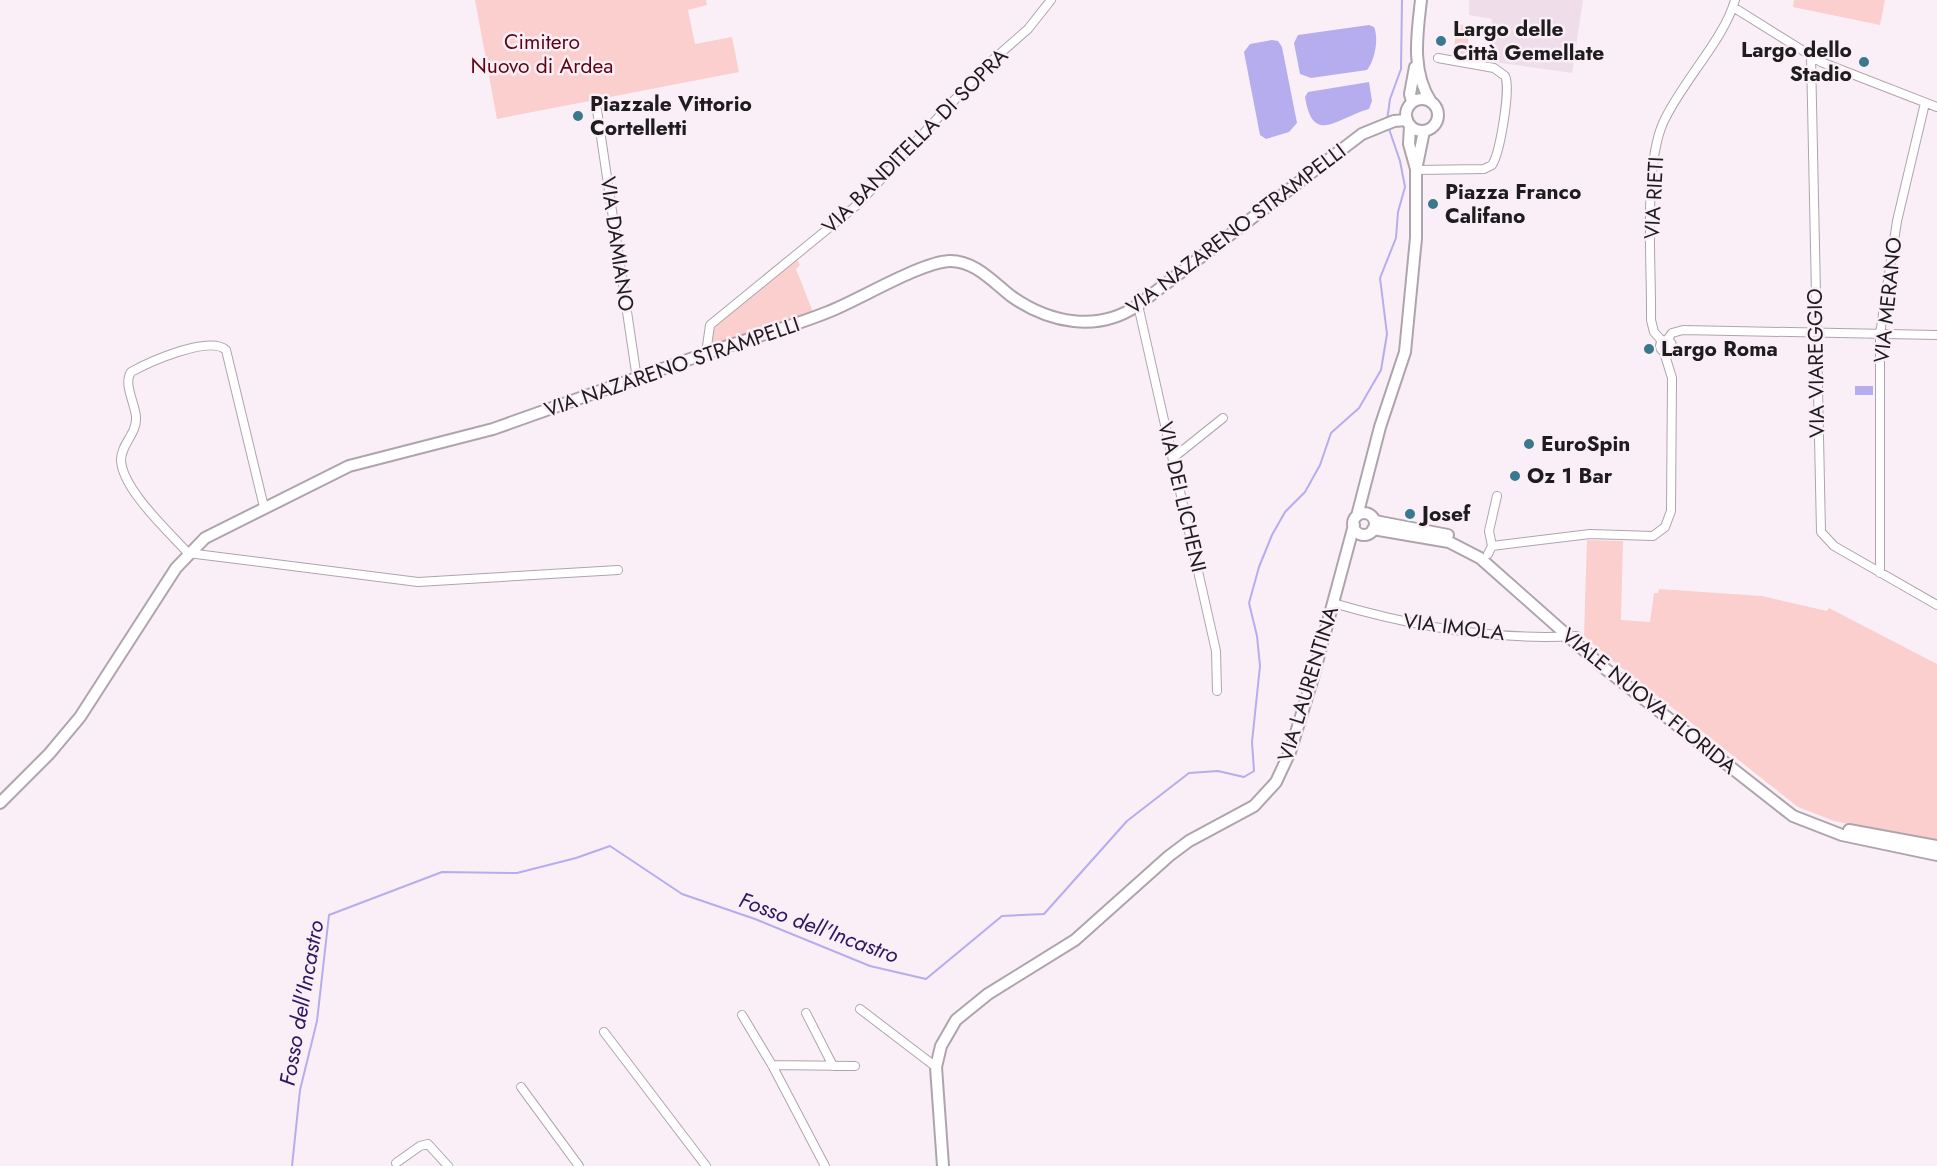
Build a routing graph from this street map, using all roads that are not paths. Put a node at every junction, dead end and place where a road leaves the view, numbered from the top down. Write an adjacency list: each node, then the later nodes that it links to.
1 (1051, 0): 20 (street, VIA BANDITELLA DI SOPRA)
2 (1421, 0): 6 (street)
3 (1734, 4): 4 (street); 19 (street, VIA RIETI)
4 (1811, 56): 9 (street); 16 (street, VIA VIAREGGIO)
5 (1438, 58): 14 (street)
6 (1417, 61): 7 (street); 8 (street)
7 (1412, 102): 8 (street); 12 (street)
8 (1431, 102): 13 (street)
9 (1925, 103): 10 (street); 17 (street, VIA MERANO)
10 (1937, 107)
11 (597, 110): 21 (street, VIA DAMIANO)
12 (1408, 122): 13 (street); 14 (street, VIA LAURENTINA); 15 (street, VIA NAZARENO STRAMPELLI)
13 (1424, 131): 14 (street, VIA LAURENTINA)
14 (1416, 170): 24 (street, VIA LAURENTINA)
15 (1138, 305): 20 (street, VIA NAZARENO STRAMPELLI); 23 (street, VIA DEI LICHENI)
16 (1815, 333): 17 (street); 19 (street); 32 (street, VIA VIAREGGIO)
17 (1880, 334): 18 (street); 32 (street, VIA MERANO)
18 (1937, 335)
19 (1665, 341): 29 (street)
20 (706, 354): 21 (street, VIA NAZARENO STRAMPELLI)
21 (637, 379): 26 (street, VIA NAZARENO STRAMPELLI)
22 (1223, 418): 23 (street)
23 (1173, 458): 37 (street, VIA DEI LICHENI)
24 (1364, 490): 27 (street, VIA LAURENTINA); 28 (street, VIA LAURENTINA)
25 (1497, 496): 29 (street)
26 (264, 507): 30 (street, VIA NAZARENO STRAMPELLI); 30 (street)
27 (1355, 520): 28 (street); 28 (street); 33 (street, VIA LAURENTINA)
28 (1371, 525): 29 (street, VIALE NUOVA FLORIDA); 33 (street, VIA LAURENTINA); 36 (street, VIALE NUOVA FLORIDA)
29 (1490, 550): 36 (street, VIALE NUOVA FLORIDA)
30 (188, 554): 31 (street); 38 (street, VIA NAZARENO STRAMPELLI)
31 (618, 570)
32 (1880, 573): 35 (street, VIA VIAREGGIO)
33 (1337, 588): 34 (street, VIA LAURENTINA)
34 (1333, 603): 36 (street, VIA IMOLA); 48 (street, VIA LAURENTINA)
35 (1937, 605)
36 (1572, 636): 39 (street, VIALE NUOVA FLORIDA); 40 (street, VIALE NUOVA FLORIDA)
37 (1217, 691)
38 (0, 803)
39 (1937, 846)
40 (1937, 855)
41 (860, 1009): 48 (street)
42 (806, 1013): 46 (street)
43 (742, 1015): 45 (street)
44 (604, 1032): 53 (street)
45 (772, 1065): 46 (street); 54 (street)
46 (833, 1066): 47 (street)
47 (855, 1066)
48 (936, 1067): 55 (street)
49 (521, 1087): 52 (street)
50 (396, 1163): 51 (street)
51 (447, 1166)
52 (579, 1166)
53 (706, 1166)
54 (825, 1166)
55 (943, 1166)

